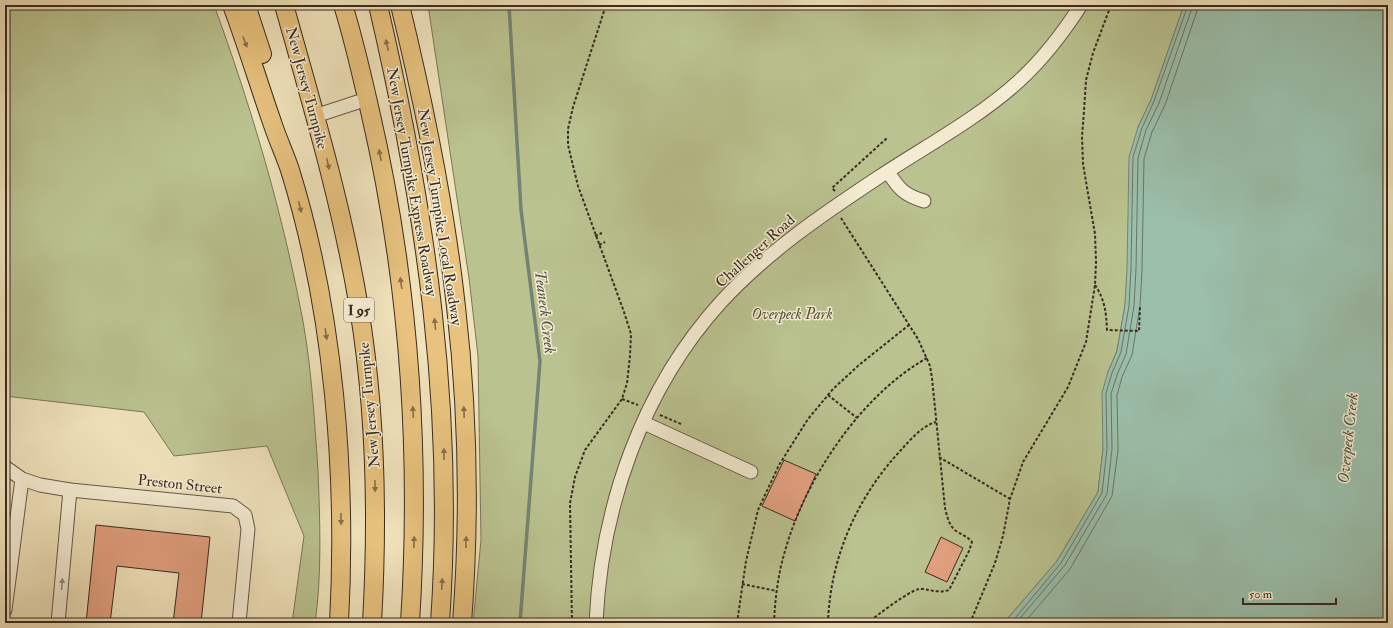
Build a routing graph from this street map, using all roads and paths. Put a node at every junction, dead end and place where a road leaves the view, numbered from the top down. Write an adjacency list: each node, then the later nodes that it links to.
1 (232, 5): 17 (highway, one-way to 17)
2 (246, 5): 17 (highway)
3 (284, 5): 15 (highway, New Jersey Turnpike / I 95)
4 (343, 5): 12 (highway)
5 (348, 5): 12 (highway)
6 (378, 5): 47 (highway, New Jersey Turnpike Express Roadway, one-way to 6)
7 (400, 5): 13 (highway, New Jersey Turnpike Local Roadway)
8 (413, 5): 13 (highway)
9 (606, 5): 22 (path)
10 (1081, 5): 18 (street, Challenger Road)
11 (1111, 5): 25 (path)
12 (350, 29): 14 (highway)
13 (421, 97): 48 (highway, New Jersey Turnpike Local Roadway, one-way to 13)
14 (367, 100): 15 (street); 46 (highway, one-way to 14)
15 (315, 116): 45 (highway, New Jersey Turnpike / I 95, one-way to 45)
16 (887, 138): 20 (path)
17 (290, 169): 44 (highway, one-way to 44)
18 (888, 172): 19 (street); 20 (street, Challenger Road)
19 (924, 201)
20 (842, 202): 27 (path); 32 (street, Challenger Road)
21 (602, 233): 22 (path)
22 (596, 236): 24 (path)
23 (605, 242): 24 (path)
24 (599, 245): 49 (path)
25 (1095, 284): 26 (path); 38 (path)
26 (1140, 307)
27 (909, 325): 28 (path); 29 (path)
28 (927, 358): 30 (path); 31 (path)
29 (828, 395): 30 (path); 39 (path)
30 (857, 418): 40 (path)
31 (936, 422): 33 (path); 53 (path)
32 (644, 424): 35 (street); 50 (street, Challenger Road)
33 (939, 457): 38 (path); 54 (path)
34 (5, 467): 36 (street, Preston Street)
35 (751, 472)
36 (22, 479): 37 (street, Preston Street); 41 (street)
37 (70, 490): 42 (street, one-way to 37); 43 (street, Preston Street)
38 (1010, 499): 55 (path)
39 (742, 584): 40 (path); 51 (path)
40 (777, 591): 52 (path)
41 (5, 610)
42 (58, 623)
43 (239, 623)
44 (339, 623)
45 (372, 623)
46 (410, 623)
47 (440, 623)
48 (462, 623)
49 (572, 623)
50 (596, 623)
51 (737, 623)
52 (774, 623)
53 (828, 623)
54 (867, 623)
55 (970, 623)

